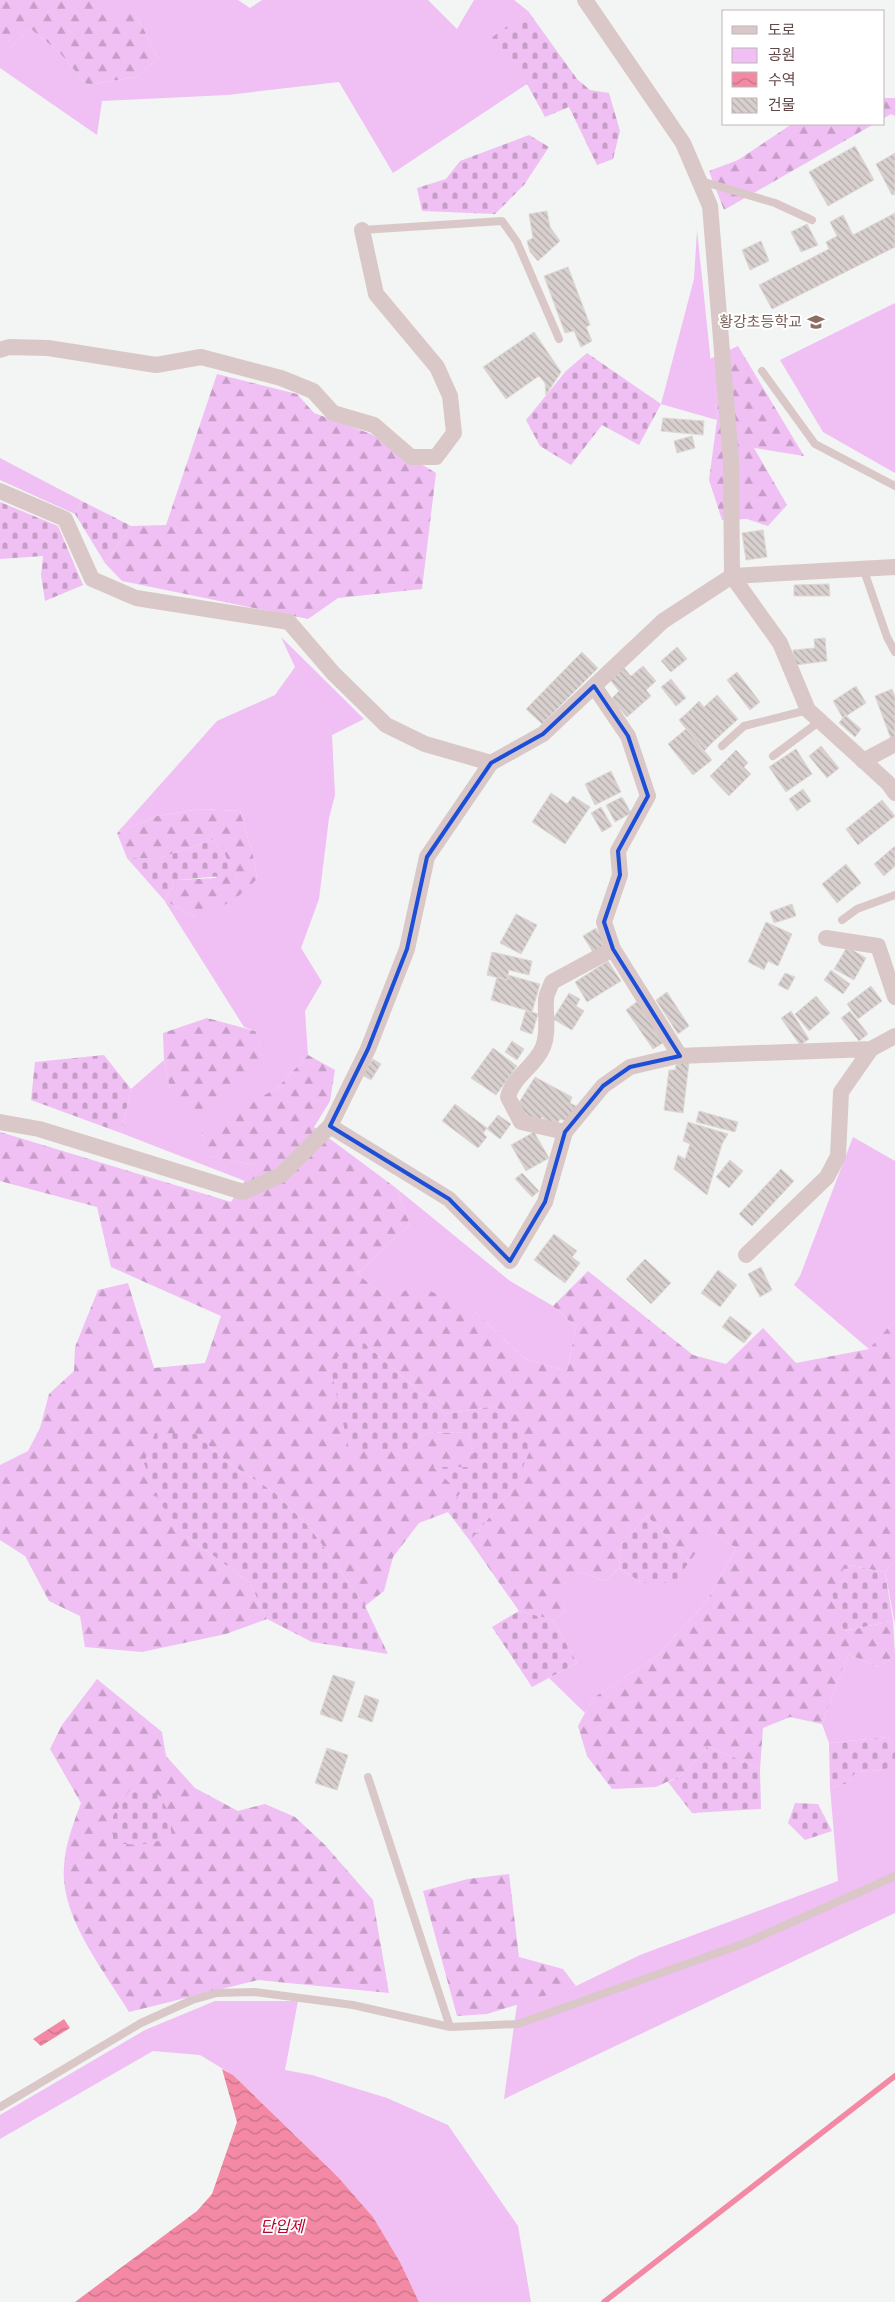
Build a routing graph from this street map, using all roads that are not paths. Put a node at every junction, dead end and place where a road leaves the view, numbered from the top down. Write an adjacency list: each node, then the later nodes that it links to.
1 (585, 0): 2 (street)
2 (699, 181): 3 (lane); 12 (street)
3 (812, 220)
4 (362, 230): 5 (lane); 6 (street)
5 (559, 340)
6 (0, 350)
7 (762, 371): 8 (lane)
8 (895, 486)
9 (0, 491): 20 (street)
10 (895, 567): 11 (street)
11 (863, 568): 12 (street); 13 (lane)
12 (732, 576): 14 (street); 15 (street)
13 (895, 652)
14 (594, 686): 20 (street); 25 (street)
15 (814, 715): 17 (lane); 18 (lane); 19 (street)
16 (895, 744): 19 (street)
17 (722, 746)
18 (773, 756)
19 (863, 761): 21 (street)
20 (491, 762): 31 (street)
21 (895, 792)
22 (895, 895): 23 (lane)
23 (842, 920)
24 (826, 938): 26 (street)
25 (613, 949): 29 (street); 32 (street)
26 (895, 998)
27 (895, 1036): 28 (street)
28 (871, 1049): 29 (street); 33 (street)
29 (680, 1056): 32 (street)
30 (0, 1122): 31 (street)
31 (330, 1126): 32 (street)
32 (565, 1132)
33 (746, 1256)
34 (368, 1777): 36 (lane)
35 (895, 1876): 36 (lane)
36 (450, 2027): 37 (lane)
37 (0, 2107)

